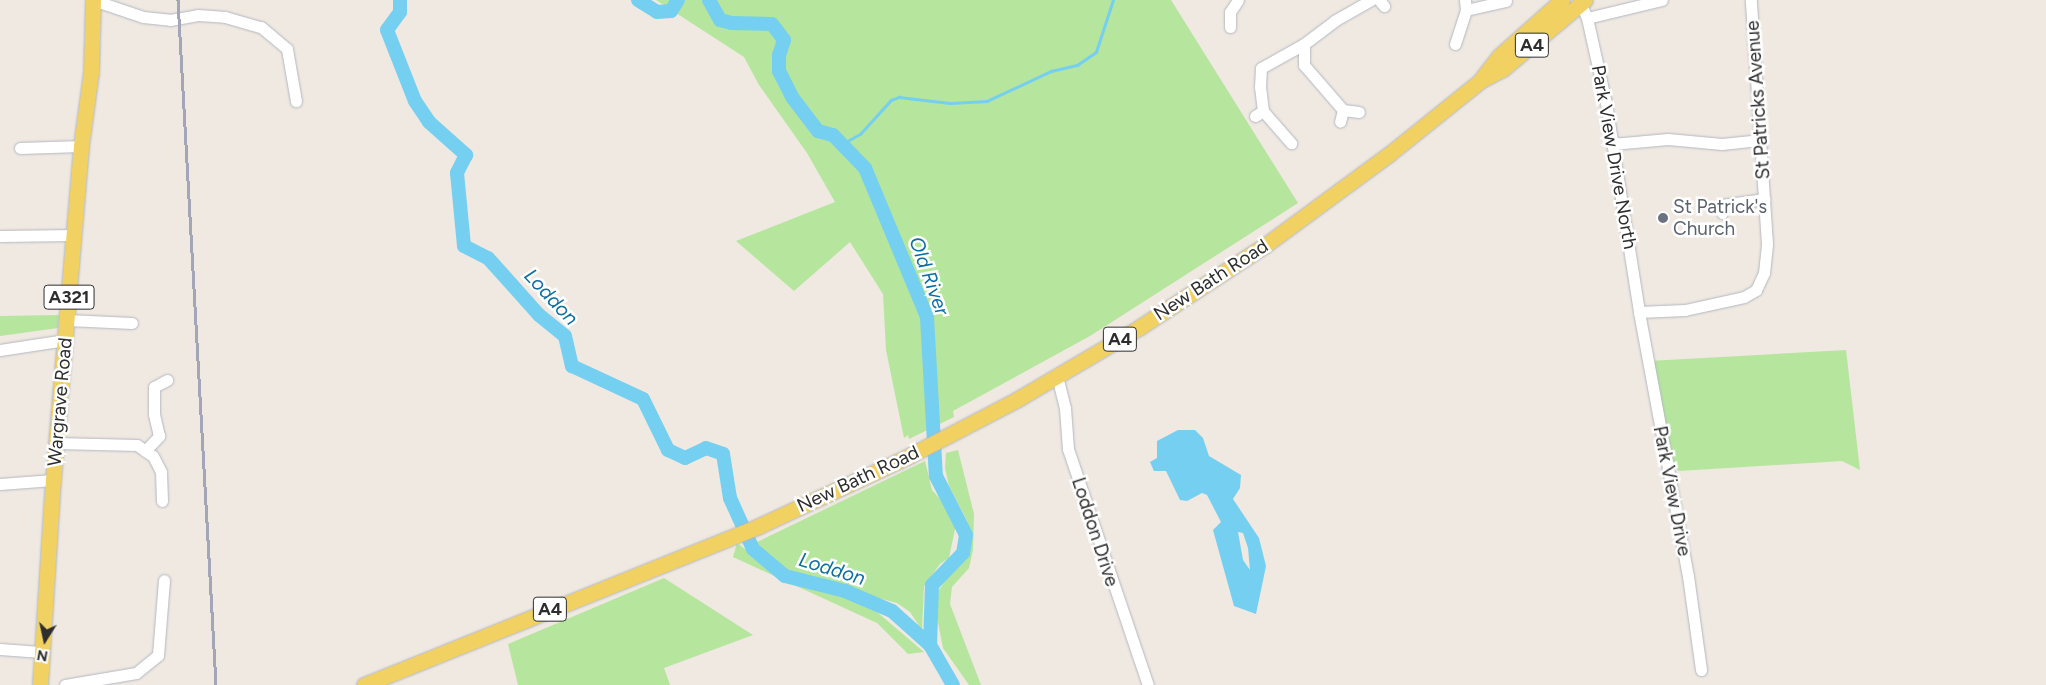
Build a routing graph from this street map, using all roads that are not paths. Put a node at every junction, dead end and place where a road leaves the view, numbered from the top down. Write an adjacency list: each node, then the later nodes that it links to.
1 (93, 0): 14 (street); 21 (main road, Wargrave Road / A321)
2 (1238, 0): 10 (street)
3 (1371, 0): 11 (street)
4 (1562, 0): 13 (main road, New Bath Road / A4)
5 (1662, 0): 8 (street)
6 (1751, 0): 18 (street, St Patricks Avenue)
7 (1506, 1): 9 (street)
8 (1583, 4): 13 (main road, New Bath Road / A4); 20 (street, Park View Drive North)
9 (1466, 5): 12 (street)
10 (1230, 27)
11 (1304, 44): 15 (street); 19 (street)
12 (1455, 44)
13 (1480, 81): 32 (main road, New Bath Road / A4)
14 (296, 101)
15 (1344, 110): 16 (street); 17 (street)
16 (1359, 112)
17 (1340, 122)
18 (1759, 140): 20 (street); 23 (street, St Patricks Avenue)
19 (1292, 143)
20 (1612, 144): 27 (street, Park View Drive North)
21 (81, 146): 22 (street); 25 (main road, Wargrave Road / A321)
22 (20, 148)
23 (1764, 199): 24 (street, St Patricks Avenue); 27 (street, St Patricks Avenue)
24 (1721, 205)
25 (73, 235): 26 (street); 28 (main road, Wargrave Road / A321)
26 (0, 236)
27 (1639, 312): 42 (street, Park View Drive)
28 (67, 320): 29 (street); 30 (main road, Wargrave Road / A321)
29 (132, 323)
30 (65, 340): 31 (street); 34 (main road, Wargrave Road / A321)
31 (0, 350)
32 (1057, 376): 47 (main road, New Bath Road / A4); 48 (street, Loddon Drive)
33 (167, 380): 35 (street)
34 (57, 443): 35 (street); 36 (main road, Wargrave Road / A321)
35 (146, 451): 38 (street)
36 (53, 480): 37 (street); 41 (main road, Wargrave Road / A321)
37 (0, 484)
38 (162, 501)
39 (160, 585): 43 (street)
40 (0, 649): 41 (street)
41 (41, 652): 44 (main road, Wargrave Road / A321)
42 (1701, 670)
43 (136, 673): 45 (street); 46 (street)
44 (40, 685)
45 (65, 685)
46 (140, 685)
47 (364, 685)
48 (1148, 685)

